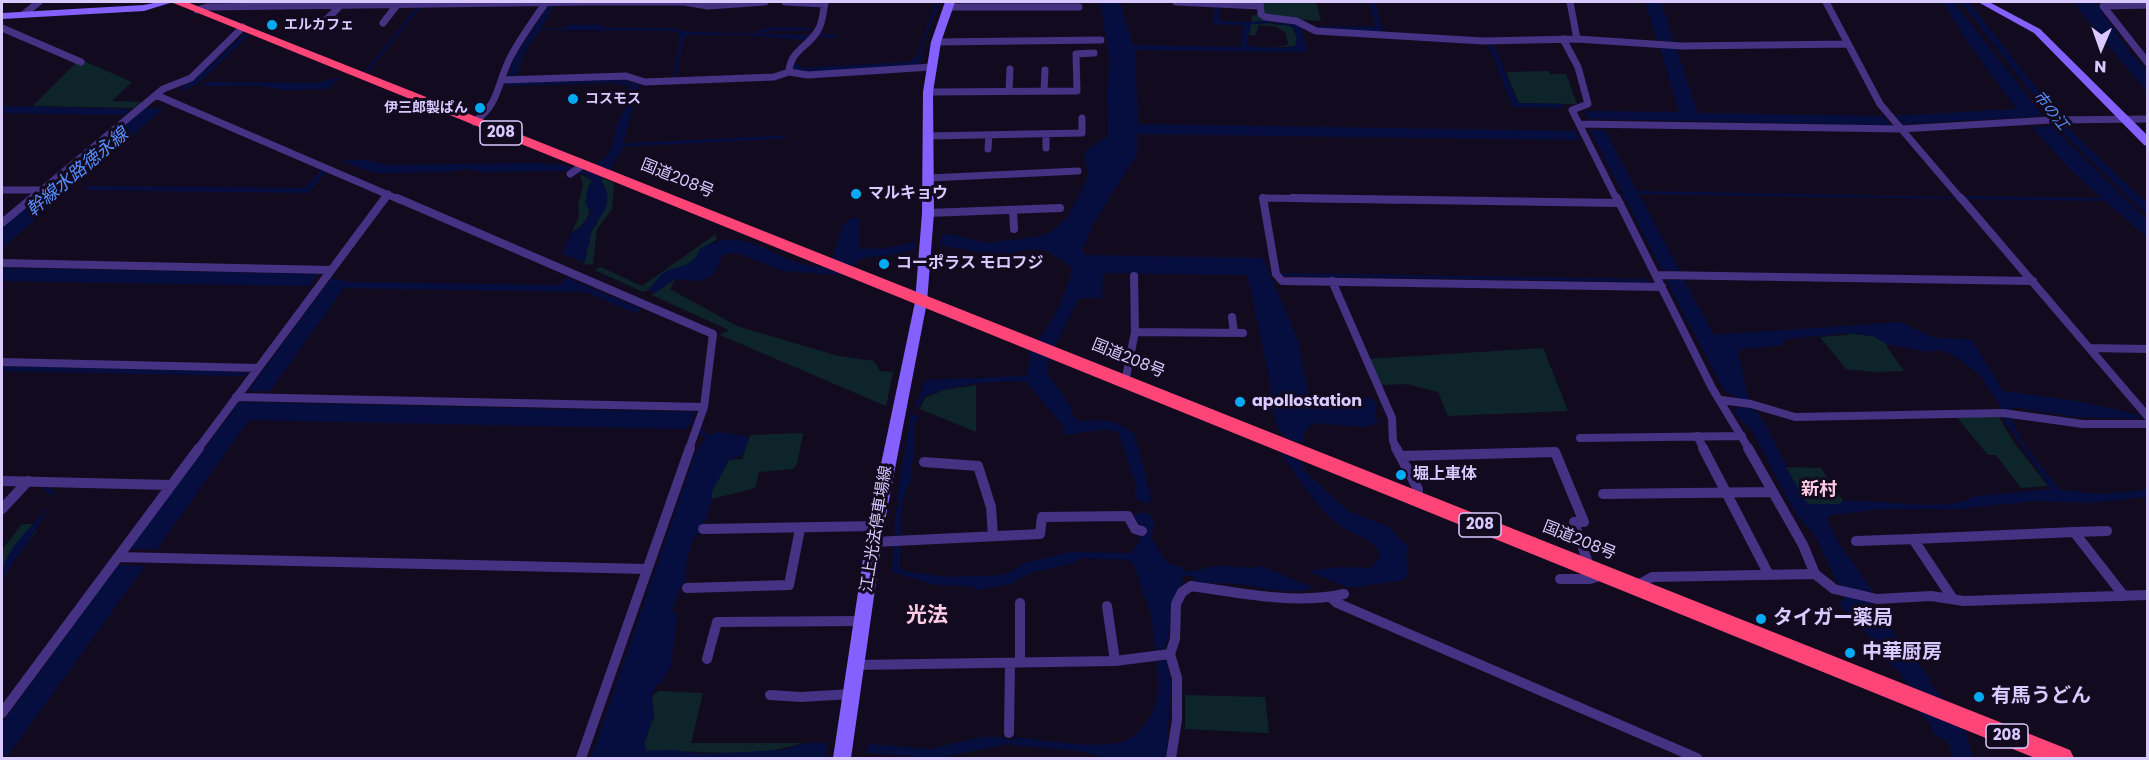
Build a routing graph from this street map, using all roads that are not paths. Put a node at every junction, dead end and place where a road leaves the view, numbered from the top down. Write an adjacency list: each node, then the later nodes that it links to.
1 (39, 2): 19 (street)
2 (168, 2): 19 (main road)
3 (177, 2): 18 (highway, 国道208号 / 208)
4 (545, 2): 5 (street); 15 (street); 37 (street)
5 (765, 2)
6 (785, 2): 11 (street)
7 (1176, 2): 13 (street)
8 (1570, 2): 26 (street)
9 (1826, 2): 29 (street)
10 (1983, 2): 44 (main road)
11 (825, 3): 36 (street)
12 (949, 4): 17 (street); 28 (main road, 江上光法停車場線)
13 (1260, 4): 25 (street)
14 (341, 5): 15 (street); 18 (street); 21 (street)
15 (397, 5): 22 (street)
16 (2148, 5): 32 (street)
17 (1079, 7)
18 (197, 10): 23 (highway, 国道208号 / 208)
19 (24, 14): 20 (main road)
20 (2, 16)
21 (323, 23)
22 (383, 23)
23 (243, 27): 41 (street); 45 (highway, 国道208号 / 208)
24 (2, 28): 31 (street)
25 (1563, 39): 26 (street); 46 (street)
26 (1577, 39): 29 (street)
27 (1101, 40): 28 (street)
28 (936, 42): 33 (main road, 江上光法停車場線)
29 (1848, 44): 47 (street)
30 (1094, 53): 39 (street)
31 (81, 63)
32 (2148, 63)
33 (932, 67): 36 (street); 40 (main road, 江上光法停車場線)
34 (1010, 69): 38 (street)
35 (1045, 69): 39 (street)
36 (789, 72): 37 (street)
37 (502, 80): 45 (street)
38 (1009, 91): 39 (street); 40 (street)
39 (1044, 91)
40 (928, 92): 50 (main road, 江上光法停車場線)
41 (156, 95): 59 (street); 60 (street)
42 (1082, 118): 48 (street)
43 (2148, 119): 44 (street)
44 (2122, 120): 47 (street); 51 (main road)
45 (474, 122): 54 (highway, 国道208号 / 208)
46 (1580, 124): 47 (street); 61 (street)
47 (1901, 129): 72 (street)
48 (1046, 134): 49 (street); 52 (street)
49 (988, 135): 50 (street); 53 (street)
50 (928, 136): 57 (main road, 江上光法停車場線)
51 (2148, 143)
52 (1046, 148)
53 (988, 149)
54 (580, 167): 56 (street); 74 (highway, 国道208号 / 208)
55 (1078, 171): 57 (street)
56 (570, 174)
57 (929, 178): 64 (main road, 江上光法停車場線)
58 (2, 190): 59 (street)
59 (41, 190): 65 (street)
60 (388, 194): 68 (street); 84 (street)
61 (1619, 204): 69 (street); 71 (street)
62 (1060, 208): 63 (street)
63 (1013, 210): 64 (street); 66 (street)
64 (928, 213): 74 (main road, 江上光法停車場線)
65 (2, 223)
66 (1014, 229)
67 (2, 263): 68 (street)
68 (330, 270): 80 (street)
69 (1656, 275): 72 (street); 73 (street)
70 (1134, 276): 76 (street)
71 (1332, 281): 73 (street); 89 (street)
72 (2033, 281): 77 (street)
73 (1662, 287): 83 (street)
74 (921, 302): 81 (highway, 国道208号 / 208); 99 (main road, 江上光法停車場線)
75 (1232, 317): 76 (street)
76 (1135, 332): 81 (street)
77 (2090, 348): 78 (street); 85 (street)
78 (2148, 348)
79 (2, 362): 80 (street)
80 (258, 368): 82 (street)
81 (1125, 382): 97 (highway, 国道208号 / 208)
82 (236, 397): 84 (street); 93 (street)
83 (1721, 400): 85 (street); 87 (street)
84 (704, 407): 111 (street)
85 (2147, 419)
86 (1697, 436): 87 (street); 88 (street); 94 (street)
87 (1742, 436): 95 (street)
88 (1580, 438)
89 (1401, 456): 97 (street); 110 (street)
90 (924, 462): 105 (street)
91 (2, 481): 92 (street)
92 (28, 481): 93 (street); 98 (street)
93 (171, 485): 109 (street)
94 (1726, 492): 95 (street); 96 (street); 114 (street)
95 (1773, 492): 112 (street)
96 (1603, 494)
97 (1417, 500): 110 (highway, 国道208号 / 208)
98 (2, 509)
99 (876, 526): 101 (street); 107 (main road, 江上光法停車場線)
100 (702, 529): 101 (street)
101 (800, 529): 117 (street)
102 (1142, 531): 105 (street)
103 (2107, 531): 104 (street)
104 (2074, 532): 106 (street); 120 (street)
105 (993, 536): 107 (street)
106 (1913, 539): 108 (street); 122 (street)
107 (880, 541): 125 (main road, 江上光法停車場線)
108 (1856, 541)
109 (118, 556): 111 (street); 133 (street)
110 (1582, 567): 113 (highway, 国道208号 / 208)
111 (647, 569): 135 (street)
112 (1815, 574): 114 (street); 122 (street)
113 (1603, 575): 115 (street); 116 (highway, 国道208号 / 208)
114 (1769, 575): 116 (street)
115 (1560, 579)
116 (1635, 587): 139 (highway, 国道208号 / 208)
117 (687, 588)
118 (1344, 594): 121 (street)
119 (2148, 595): 120 (street)
120 (2124, 596): 122 (street)
121 (1330, 597): 126 (street); 138 (street)
122 (1953, 599)
123 (1020, 603): 129 (street)
124 (1107, 606): 128 (street)
125 (862, 621): 127 (street); 130 (main road, 江上光法停車場線)
126 (1170, 654): 128 (street); 137 (street)
127 (707, 658)
128 (1115, 660): 129 (street)
129 (1015, 662): 130 (street); 134 (street)
130 (856, 666): 131 (main road, 江上光法停車場線)
131 (852, 694): 132 (street); 136 (main road, 江上光法停車場線)
132 (770, 695)
133 (2, 713)
134 (1009, 733)
135 (581, 759)
136 (842, 759)
137 (1171, 759)
138 (1697, 759)
139 (2062, 759)

